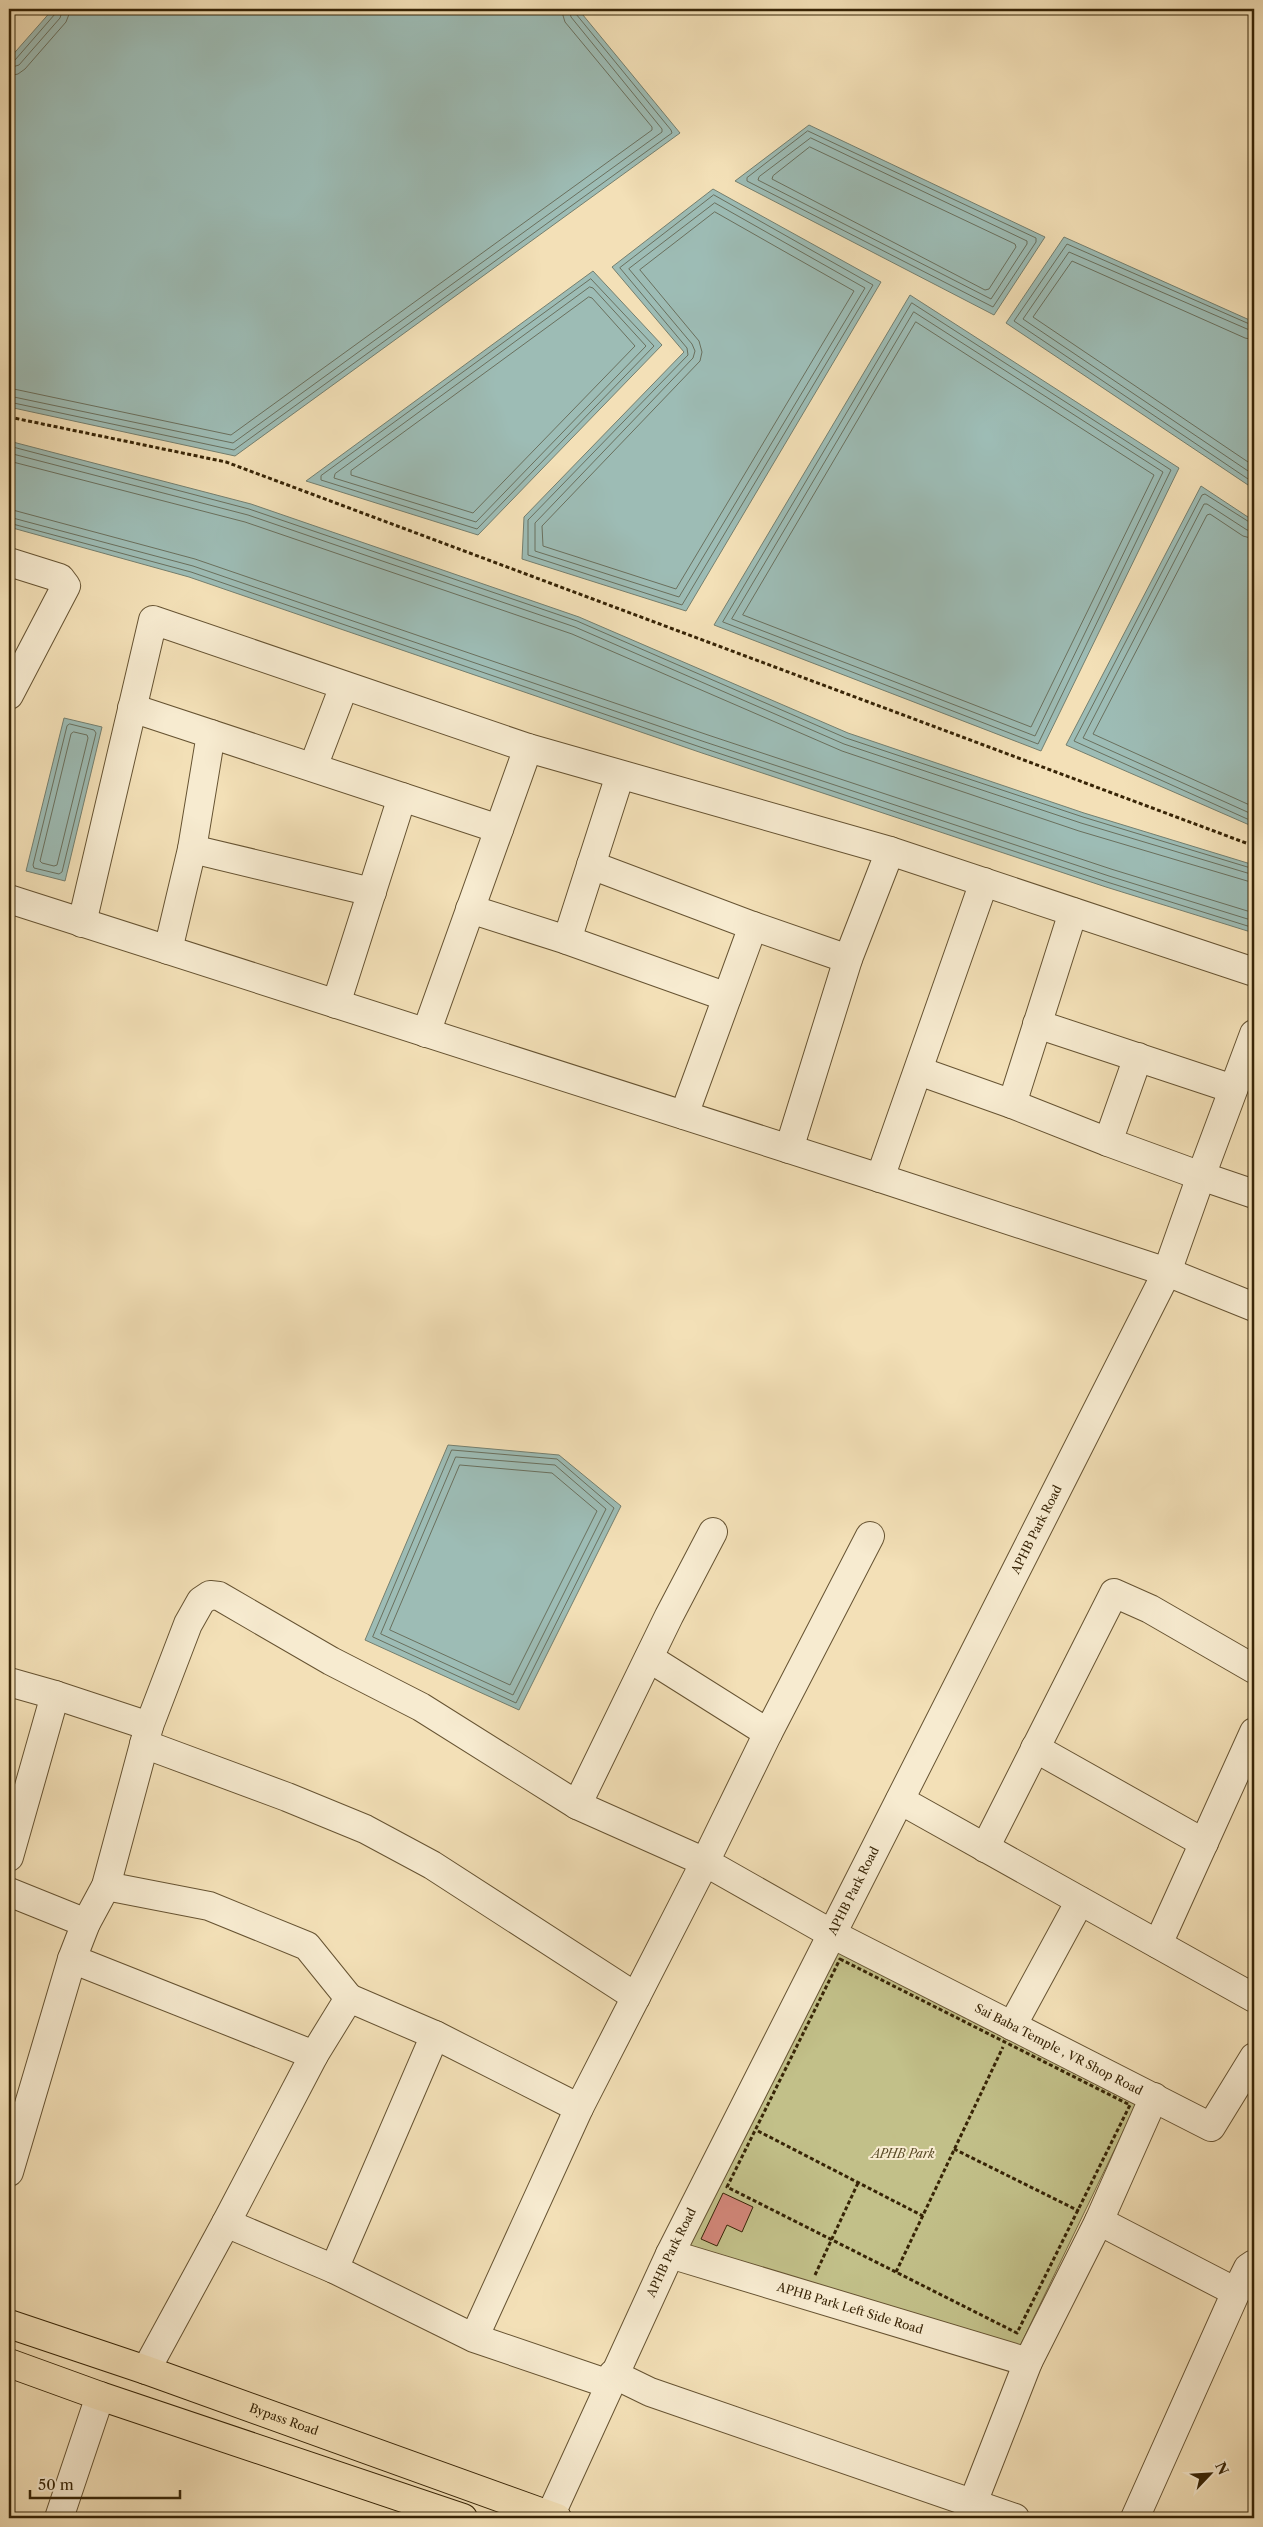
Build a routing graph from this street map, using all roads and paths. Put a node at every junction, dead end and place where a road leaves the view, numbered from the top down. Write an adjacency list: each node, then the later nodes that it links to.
1 (9, 417): 13 (path)
2 (9, 562): 3 (street)
3 (17, 660): 5 (street)
4 (344, 686): 6 (street); 8 (street); 9 (street)
5 (9, 695)
6 (132, 708): 7 (street); 22 (street)
7 (211, 734): 9 (street); 14 (street)
8 (528, 748): 10 (street); 12 (street)
9 (313, 767): 11 (street)
10 (620, 775): 15 (street); 16 (street)
11 (402, 797): 12 (street); 18 (street)
12 (499, 829): 20 (street)
13 (1254, 846)
14 (192, 849): 18 (street); 25 (street)
15 (890, 851): 17 (street); 26 (street)
16 (591, 865): 23 (street); 24 (street)
17 (984, 882): 21 (street); 34 (street)
18 (372, 892): 29 (street)
19 (9, 899): 22 (street)
20 (470, 909): 24 (street); 31 (street)
21 (1073, 912): 27 (street); 30 (street)
22 (82, 923): 25 (street)
23 (753, 926): 26 (street); 28 (street)
24 (567, 940): 28 (street)
25 (168, 950): 29 (street)
26 (848, 959): 39 (street)
27 (1254, 972)
28 (728, 997): 37 (street)
29 (336, 1004): 31 (street)
30 (1037, 1024): 33 (street); 36 (street)
31 (426, 1033): 37 (street)
32 (1254, 1034): 35 (street, APHB Park Road)
33 (1138, 1057): 35 (street); 38 (street)
34 (919, 1071): 36 (street); 41 (street)
35 (1233, 1089): 40 (street, APHB Park Road)
36 (1012, 1104): 38 (street)
37 (684, 1115): 39 (street)
38 (1108, 1142): 40 (street)
39 (790, 1149): 41 (street)
40 (1202, 1176): 42 (street); 43 (street, APHB Park Road)
41 (880, 1178): 43 (street)
42 (1254, 1194)
43 (1167, 1272): 44 (street); 55 (street, APHB Park Road)
44 (1254, 1307)
45 (714, 1532): 47 (street)
46 (870, 1536): 52 (street)
47 (649, 1658): 52 (street); 56 (street)
48 (1254, 1669): 54 (street)
49 (9, 1682): 50 (street)
50 (55, 1695): 53 (street); 57 (street)
51 (1254, 1732): 58 (street)
52 (768, 1733): 61 (street)
53 (146, 1735): 56 (street, Sai Baba Temple , VR Shop Road); 62 (street, Sai Baba Temple , VR Shop Road); 69 (street)
54 (1035, 1748): 58 (street); 59 (street)
55 (900, 1800): 59 (street); 66 (street, APHB Park Road)
56 (577, 1805): 61 (street, Sai Baba Temple , VR Shop Road)
57 (15, 1809): 60 (street)
58 (1204, 1843): 67 (street)
59 (986, 1848): 64 (street)
60 (9, 1858)
61 (705, 1862): 66 (street, Sai Baba Temple , VR Shop Road); 69 (street)
62 (106, 1886): 65 (street, Sai Baba Temple , VR Shop Road); 70 (street)
63 (9, 1892): 65 (street)
64 (1080, 1901): 67 (street); 72 (street)
65 (86, 1923): 68 (street, Sai Baba Temple , VR Shop Road)
66 (832, 1934): 72 (street, Sai Baba Temple , VR Shop Road); 78 (street, APHB Park Road)
67 (1158, 1944): 71 (street)
68 (72, 1959): 74 (street); 80 (street, Sai Baba Temple , VR Shop Road)
69 (636, 1997): 77 (street)
70 (349, 1998): 73 (street); 74 (street)
71 (1254, 1998)
72 (1009, 2034): 76 (street, Sai Baba Temple , VR Shop Road); 78 (path); 79 (path); 83 (path)
73 (435, 2035): 77 (street); 88 (street)
74 (314, 2055): 84 (street)
75 (1254, 2057): 76 (street, Sai Baba Temple , VR Shop Road)
76 (1154, 2097): 83 (street)
77 (578, 2108): 93 (street)
78 (747, 2125): 81 (path); 85 (path); 86 (street, APHB Park Road)
79 (954, 2149): 82 (path); 83 (path)
80 (11, 2160)
81 (858, 2183): 82 (path); 85 (path)
82 (923, 2216): 89 (path)
83 (1088, 2216): 89 (path); 90 (street); 94 (street)
84 (226, 2223): 88 (street); 96 (street)
85 (832, 2240): 89 (path); 91 (path)
86 (670, 2254): 91 (street, APHB Park Left Side Road); 97 (street, APHB Park Road)
87 (1254, 2264): 90 (street)
88 (334, 2269): 93 (street)
89 (896, 2272)
90 (1236, 2292): 104 (street)
91 (805, 2294): 94 (street, APHB Park Left Side Road)
92 (9, 2324): 96 (main road, Bypass Road)
93 (474, 2338): 97 (street)
94 (1028, 2362): 99 (street)
95 (9, 2363): 98 (main road)
96 (146, 2370): 100 (main road, Bypass Road)
97 (611, 2379): 99 (street); 100 (street, APHB Park Road)
98 (100, 2396): 101 (street); 102 (main road)
99 (970, 2510): 103 (street)
100 (554, 2517)
101 (59, 2518)
102 (463, 2518)
103 (1015, 2518)
104 (1135, 2518)

